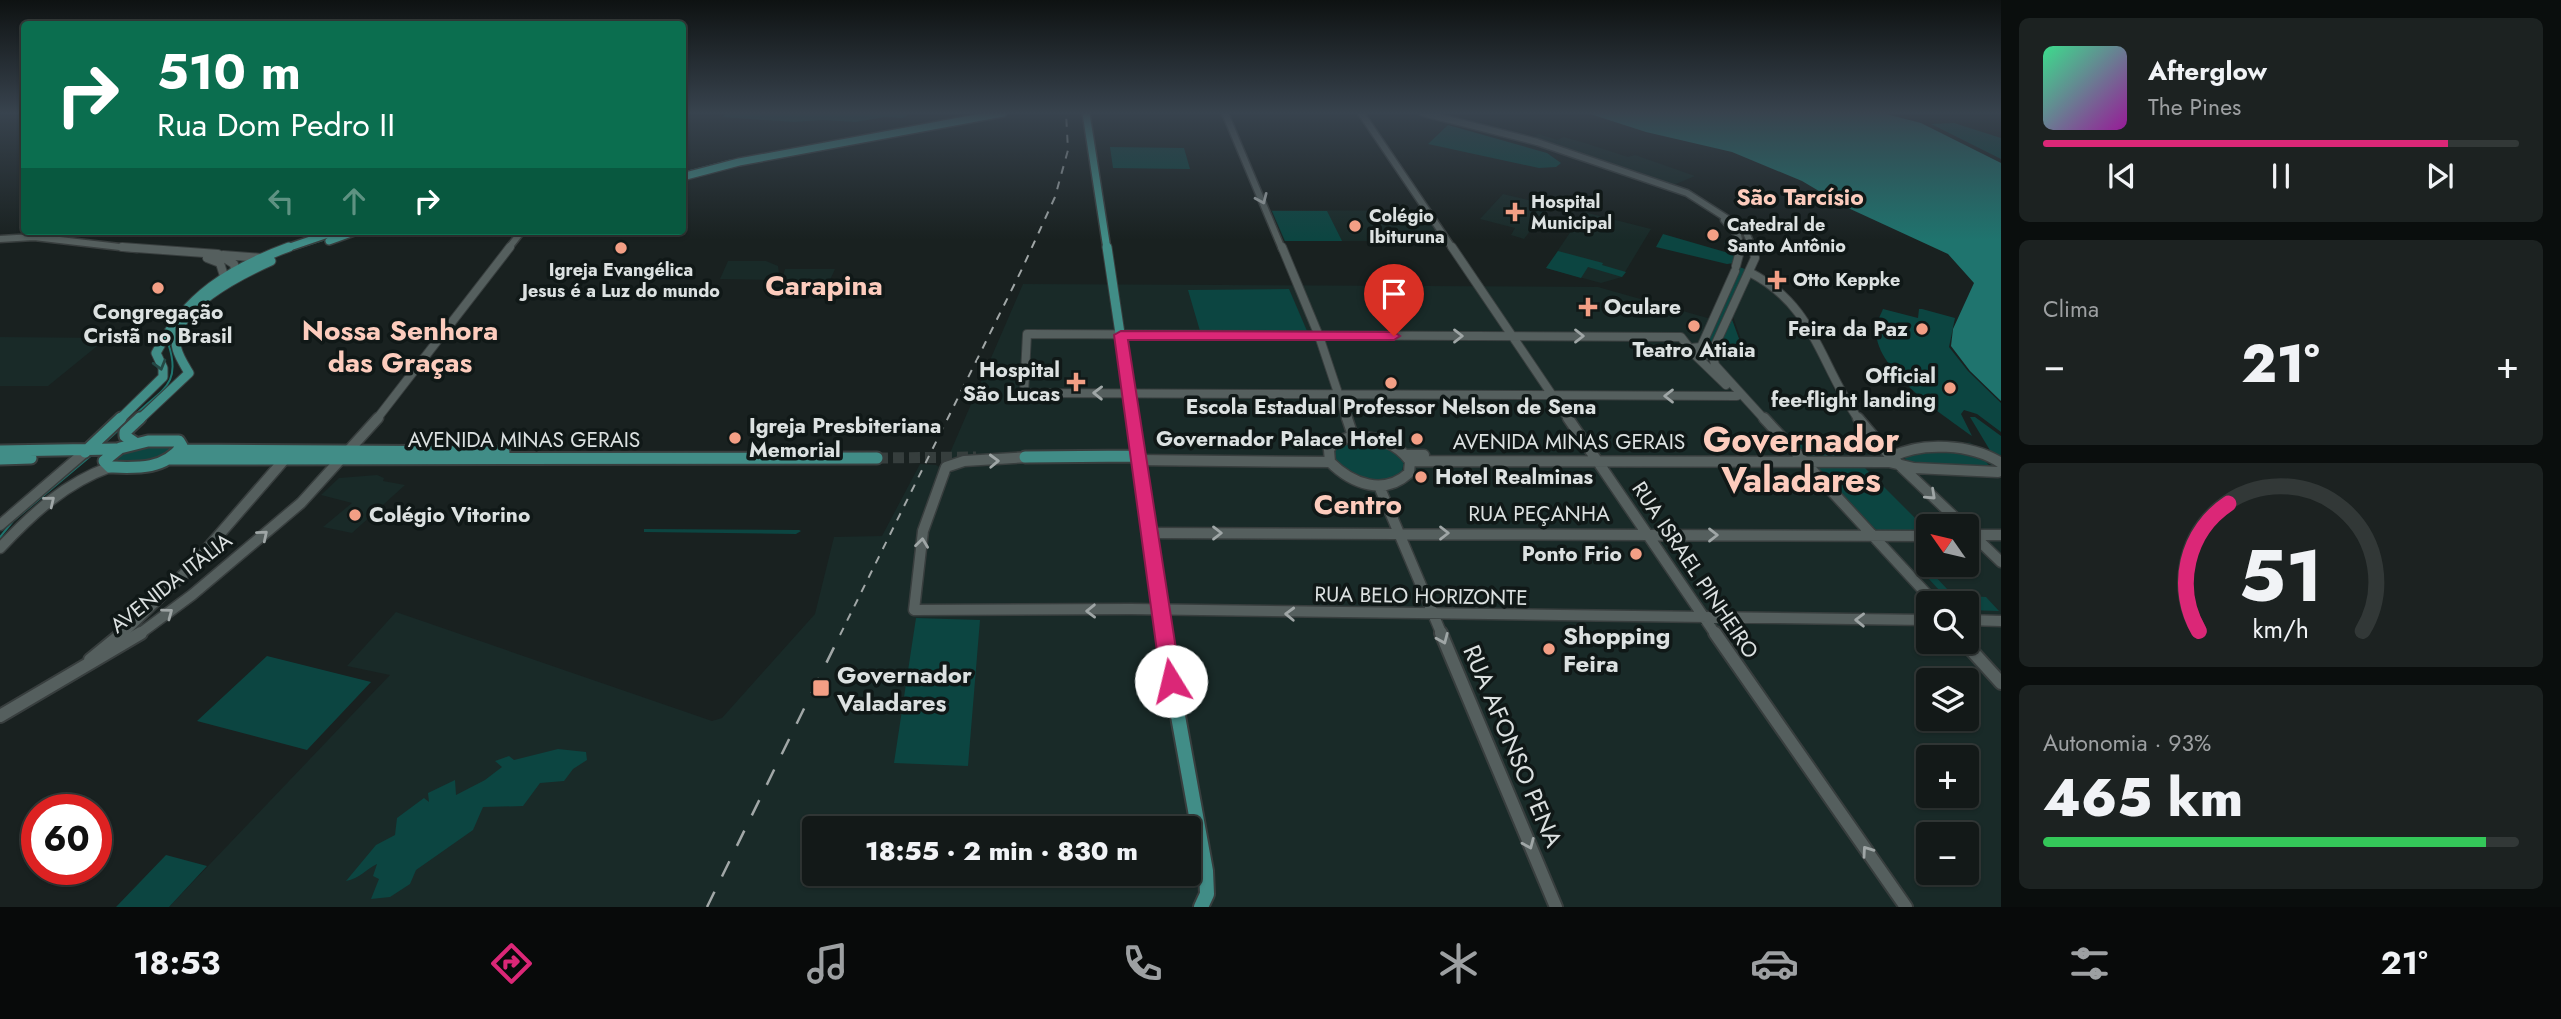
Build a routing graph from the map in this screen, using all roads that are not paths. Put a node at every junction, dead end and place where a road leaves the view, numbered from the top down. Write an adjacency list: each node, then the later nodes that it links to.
1 (752, 155): 7 (main road)
2 (774, 155): 8 (main road)
3 (1093, 155): 22 (main road)
4 (1243, 155): 24 (street, one-way to 24)
5 (1389, 155): 23 (street, RUA ISRAEL PINHEIRO)
6 (1575, 155): 9 (street)
7 (686, 170)
8 (686, 176)
9 (1684, 194): 16 (street); 18 (street)
10 (326, 235): 15 (main road)
11 (346, 235): 32 (main road)
12 (519, 235): 36 (street, AVENIDA ITÁLIA)
13 (0, 241): 14 (street); 19 (street)
14 (218, 254): 15 (street); 17 (street)
15 (262, 258): 17 (main road)
16 (1736, 268): 18 (street); 20 (street)
17 (235, 270): 19 (main road)
18 (1748, 272): 21 (street); 48 (street)
19 (224, 276): 35 (main road, one-way to 35)
20 (1717, 308): 21 (street); 25 (street)
21 (1731, 313): 26 (street)
22 (1121, 335): 24 (street); 27 (main road); 27 (street, one-way to 22)
23 (1511, 335): 24 (street, one-way to 23); 25 (street, one-way to 25); 29 (street, RUA ISRAEL PINHEIRO)
24 (1319, 336): 28 (street)
25 (1695, 349): 26 (street); 30 (street)
26 (1712, 353): 47 (street)
27 (1130, 394): 28 (street); 39 (main road)
28 (1340, 396): 29 (street); 31 (street)
29 (1554, 396): 30 (street, one-way to 29); 46 (street, RUA ISRAEL PINHEIRO)
30 (1737, 396): 47 (street)
31 (1353, 436): 40 (street); 45 (street)
32 (134, 442): 33 (main road, AVENIDA MINAS GERAIS); 43 (main road)
33 (180, 450): 36 (main road, AVENIDA MINAS GERAIS); 42 (main road)
34 (0, 451): 35 (main road)
35 (81, 455): 41 (main road); 43 (main road); 51 (street)
36 (345, 456): 37 (main road, AVENIDA MINAS GERAIS); 44 (main road, AVENIDA MINAS GERAIS); 73 (street, AVENIDA ITÁLIA, one-way to 36)
37 (877, 456)
38 (1027, 457): 39 (main road); 67 (street, RUA BELO HORIZONTE, one-way to 38)
39 (1136, 458): 45 (street); 56 (main road)
40 (1408, 458): 46 (street, AVENIDA MINAS GERAIS); 50 (street)
41 (0, 459)
42 (170, 459): 43 (main road); 44 (main road, AVENIDA MINAS GERAIS)
43 (104, 460): 63 (street, one-way to 43)
44 (284, 460): 73 (street)
45 (1329, 460): 50 (street)
46 (1597, 460): 47 (street, AVENIDA MINAS GERAIS); 58 (street, RUA ISRAEL PINHEIRO)
47 (1801, 460): 48 (street, AVENIDA MINAS GERAIS); 60 (street)
48 (1894, 460): 49 (street); 49 (street); 52 (street, one-way to 52)
49 (2000, 468)
50 (1379, 486): 57 (street, RUA AFONSO PENA)
51 (13, 513): 53 (street); 54 (street)
52 (1950, 514)
53 (0, 518)
54 (0, 525)
55 (1979, 532): 59 (street)
56 (1148, 533): 57 (street, RUA PEÇANHA, one-way to 57); 67 (main road)
57 (1398, 533): 58 (street, RUA PEÇANHA, one-way to 58); 68 (street, RUA AFONSO PENA)
58 (1649, 535): 60 (street, RUA PEÇANHA, one-way to 60); 69 (street, RUA ISRAEL PINHEIRO)
59 (2001, 535)
60 (1871, 536): 61 (street, RUA PEÇANHA); 65 (street); 66 (street)
61 (1916, 536)
62 (1979, 541): 64 (street)
63 (0, 548)
64 (2001, 562)
65 (1919, 591)
66 (1924, 591)
67 (1159, 609): 68 (street, RUA BELO HORIZONTE, one-way to 67); 77 (main road)
68 (1433, 616): 69 (street, RUA BELO HORIZONTE); 78 (street, RUA AFONSO PENA, one-way to 78)
69 (1704, 618): 70 (street, RUA BELO HORIZONTE, one-way to 69); 79 (street, RUA ISRAEL PINHEIRO, one-way to 69)
70 (1916, 620)
71 (1979, 621): 72 (street)
72 (2000, 621)
73 (134, 632): 76 (street, AVENIDA ITÁLIA)
74 (1975, 654): 75 (street)
75 (2001, 682)
76 (0, 716)
77 (1207, 903)
78 (1556, 907)
79 (1906, 907)

